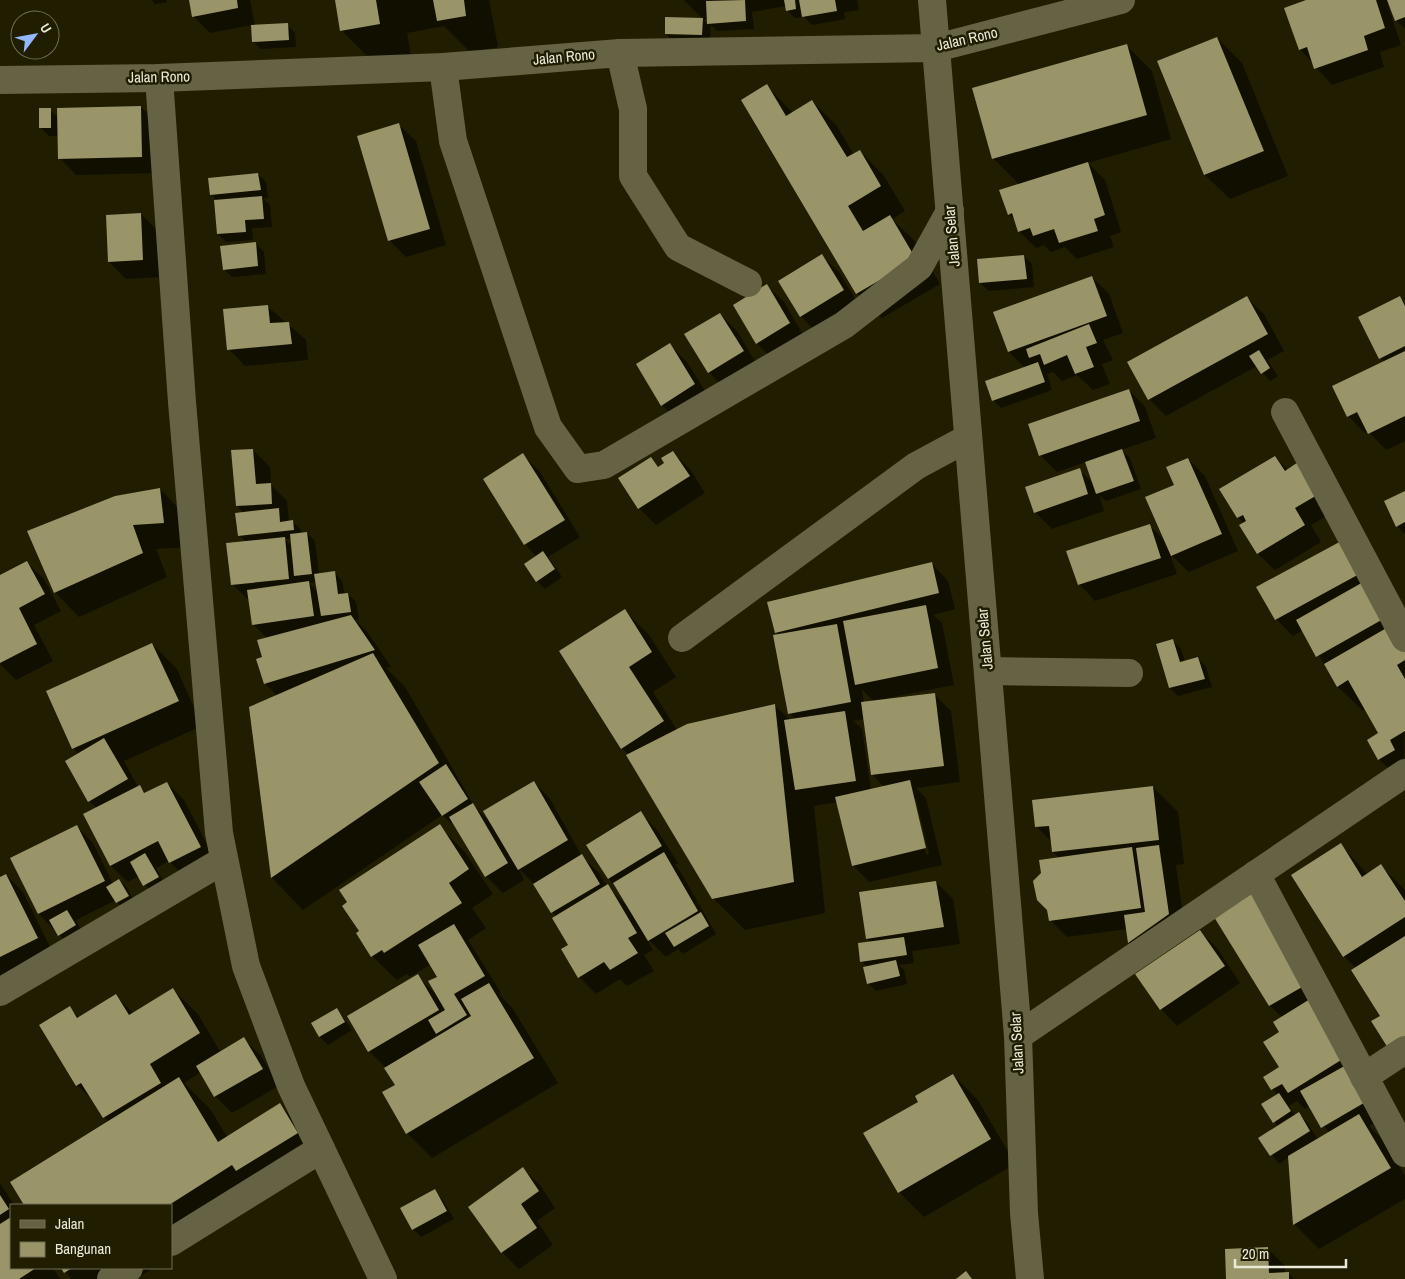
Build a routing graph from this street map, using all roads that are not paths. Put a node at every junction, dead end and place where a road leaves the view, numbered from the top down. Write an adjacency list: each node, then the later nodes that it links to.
1 (932, 0): 3 (street, Jalan Selar)
2 (1122, 0): 3 (street, Jalan Rono)
3 (936, 48): 4 (street, Jalan Rono); 8 (street, Jalan Selar)
4 (620, 53): 5 (street, Jalan Rono); 9 (street)
5 (443, 67): 6 (street, Jalan Rono); 8 (street)
6 (159, 78): 7 (street, Jalan Rono); 17 (street)
7 (0, 80)
8 (950, 211): 11 (street, Jalan Selar)
9 (748, 283)
10 (1285, 412): 13 (street)
11 (968, 438): 12 (street); 14 (street, Jalan Selar)
12 (682, 638)
13 (1405, 638)
14 (988, 671): 15 (street); 20 (street, Jalan Selar)
15 (1129, 673)
16 (1405, 773): 18 (street)
17 (224, 860): 19 (street); 23 (street)
18 (1256, 874): 20 (street); 22 (street)
19 (0, 992)
20 (1018, 1036): 29 (street, Jalan Selar)
21 (1405, 1050): 22 (street)
22 (1364, 1077): 24 (street)
23 (321, 1149): 25 (street); 28 (street)
24 (1405, 1153)
25 (172, 1241)
26 (127, 1269): 27 (street)
27 (110, 1279)
28 (383, 1279)
29 (1030, 1279)

